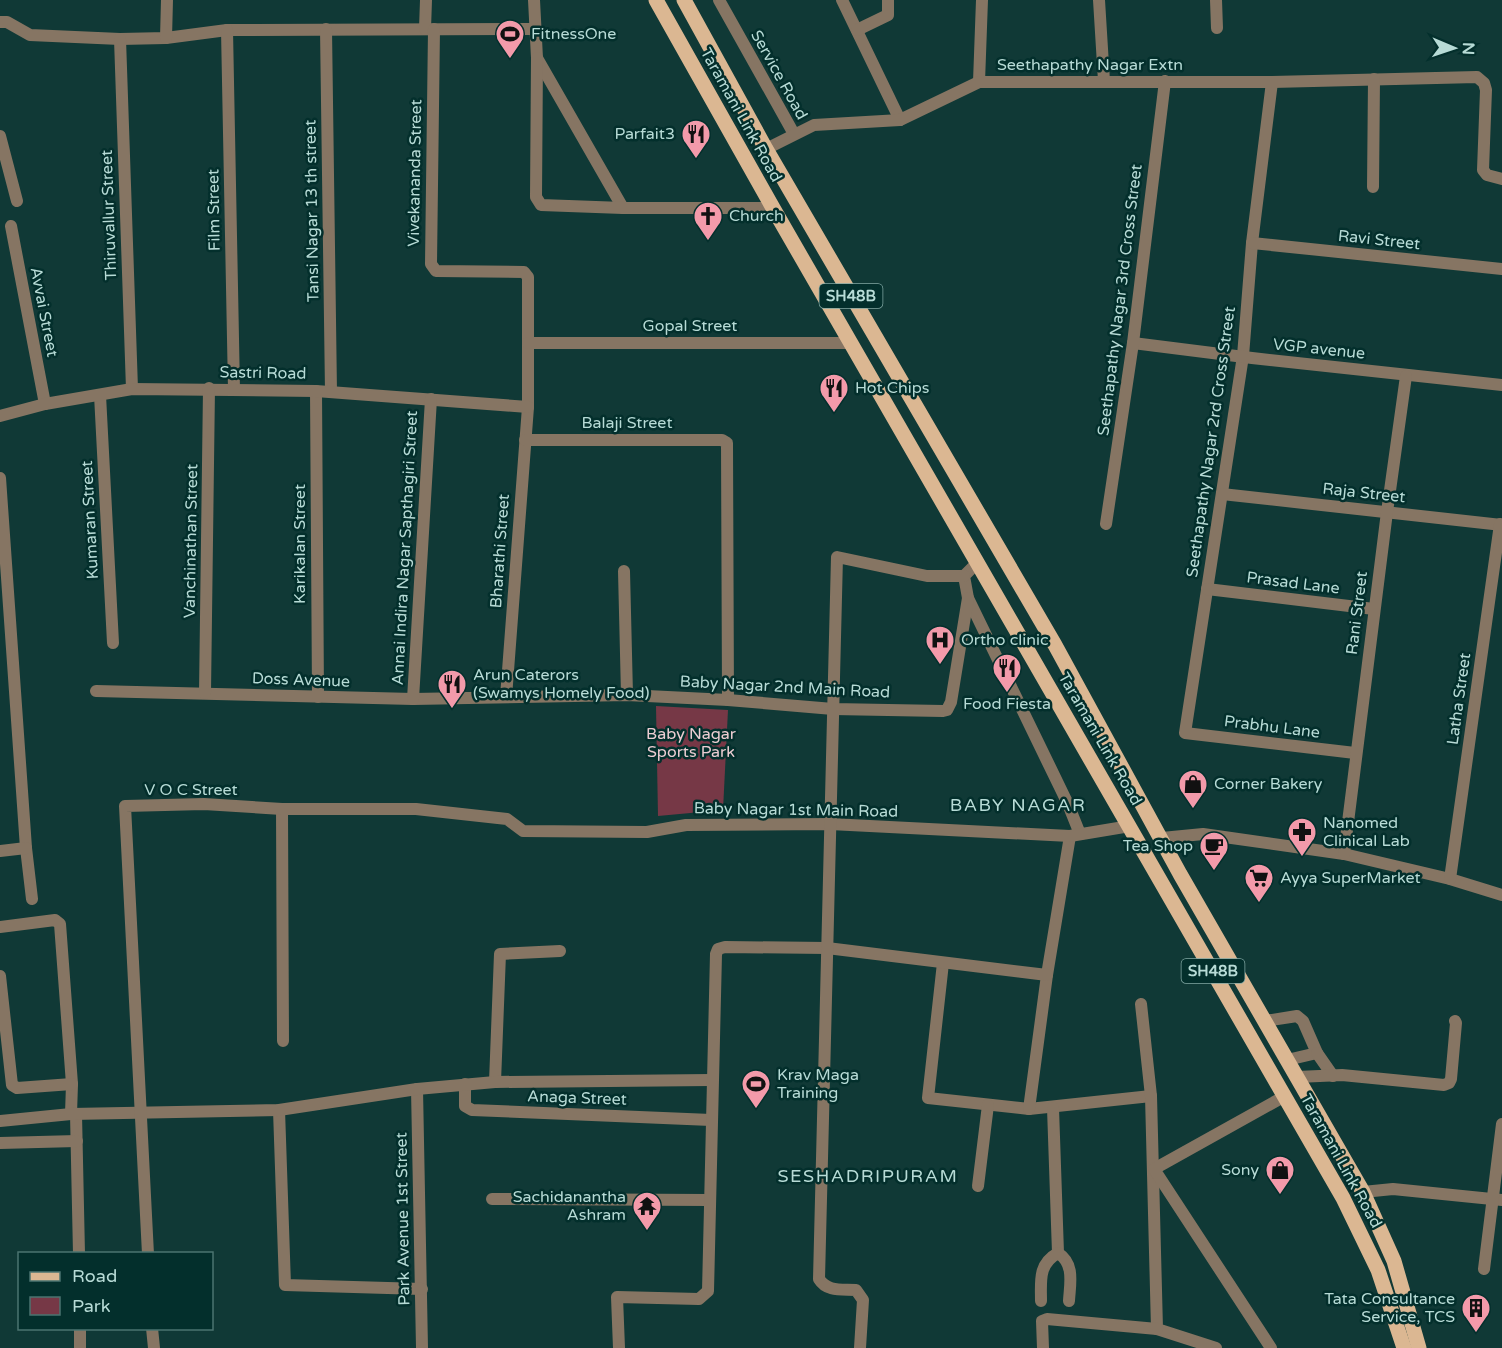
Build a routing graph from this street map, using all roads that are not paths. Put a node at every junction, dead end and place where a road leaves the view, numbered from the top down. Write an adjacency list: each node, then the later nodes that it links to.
1 (167, 0): 19 (street)
2 (426, 0): 15 (street)
3 (534, 0): 16 (street)
4 (656, 0): 35 (main road, Taramani Link Road / SH48B)
5 (684, 0): 30 (main road, Taramani Link Road / SH48B)
6 (719, 0): 28 (street, Service Road)
7 (842, 0): 18 (street)
8 (888, 0): 18 (street)
9 (982, 0): 25 (street)
10 (1099, 0): 23 (street)
11 (1216, 0): 13 (street)
12 (0, 22): 20 (street)
13 (1217, 28)
14 (326, 29): 15 (street); 17 (street); 49 (street, Tansi Nagar 13 th street)
15 (430, 29): 16 (street); 39 (street, Vivekananda Street)
16 (535, 29): 21 (street)
17 (227, 30): 19 (street); 47 (street, Film Street)
18 (857, 30): 27 (street)
19 (166, 38): 20 (street)
20 (120, 39): 46 (street, Thiruvallur Street)
21 (537, 58): 34 (street); 34 (street)
22 (1374, 79): 26 (street, Seethapathy Nagar Extn); 31 (street, Seethapathy Nagar Extn); 32 (street)
23 (1104, 81): 24 (street, Seethapathy Nagar Extn); 25 (street, Seethapathy Nagar Extn)
24 (1164, 81): 26 (street, Seethapathy Nagar Extn); 41 (street, Seethapathy Nagar 3rd Cross Street)
25 (979, 82): 27 (street, Seethapathy Nagar Extn)
26 (1272, 82): 37 (street, Seethapathy Nagar 2rd Cross Street)
27 (900, 120): 28 (street, Seethapathy Nagar Extn)
28 (794, 134): 30 (street, Seethapathy Nagar Extn)
29 (0, 136): 33 (street)
30 (765, 149): 65 (main road, Taramani Link Road / SH48B)
31 (1502, 179)
32 (1372, 187)
33 (17, 201)
34 (623, 208): 35 (street)
35 (773, 208): 40 (main road, Taramani Link Road / SH48B)
36 (11, 225): 52 (street, Avvai Street)
37 (1252, 243): 38 (street, Ravi Street); 42 (street, Seethapathy Nagar 2rd Cross Street)
38 (1502, 269)
39 (528, 343): 40 (street, Gopal Street); 53 (street, Vivekananda Street)
40 (851, 343): 61 (main road, Taramani Link Road / SH48B)
41 (1133, 343): 42 (street, VGP avenue); 59 (street, Seethapathy Nagar 3rd Cross Street)
42 (1243, 356): 43 (street, VGP avenue); 57 (street, Seethapathy Nagar 2rd Cross Street)
43 (1406, 376): 44 (street, VGP avenue); 58 (street, Rani Street)
44 (1502, 385)
45 (209, 388): 46 (street, Sastri Road); 47 (street, Sastri Road); 71 (street, Vanchinathan Street)
46 (132, 389): 50 (street, Sastri Road)
47 (234, 390): 48 (street, Sastri Road)
48 (316, 391): 49 (street, Sastri Road); 73 (street, Karikalan Street)
49 (331, 392): 51 (street, Sastri Road)
50 (100, 395): 52 (street, Sastri Road); 69 (street, Kumaran Street)
51 (430, 399): 53 (street, Sastri Road); 75 (street, Annai Indira Nagar Sapthagiri Street)
52 (45, 404): 54 (street, Sastri Road)
53 (528, 407): 55 (street, Bharathi Street)
54 (0, 416)
55 (525, 440): 74 (street, Bharathi Street); 76 (street, Balaji Street)
56 (0, 478): 86 (street)
57 (1222, 494): 58 (street, Raja Street); 64 (street, Seethapathy Nagar 2rd Cross Street)
58 (1387, 512): 60 (street, Raja Street); 68 (street, Rani Street)
59 (1106, 524)
60 (1501, 525): 89 (street, Latha Street)
61 (978, 562): 63 (street); 67 (main road, Taramani Link Road / SH48B)
62 (624, 572): 72 (street)
63 (964, 576): 66 (street); 77 (street)
64 (1207, 589): 68 (street, Prasad Lane); 78 (street, Seethapathy Nagar 2rd Cross Street)
65 (1022, 590): 67 (main road); 85 (main road, Taramani Link Road / SH48B)
66 (968, 598): 77 (street, Baby Nagar 2nd Main Road); 84 (street)
67 (1000, 604): 82 (main road, Taramani Link Road / SH48B)
68 (1374, 609): 79 (street, Rani Street)
69 (113, 643)
70 (96, 691): 71 (street, Doss Avenue)
71 (205, 693): 73 (street, Doss Avenue)
72 (627, 695): 74 (street, Baby Nagar 2nd Main Road); 76 (street, Baby Nagar 2nd Main Road)
73 (318, 697): 75 (street, Doss Avenue)
74 (506, 697): 75 (street, Doss Avenue)
75 (413, 699)
76 (728, 699): 77 (street, Baby Nagar 2nd Main Road)
77 (833, 709): 81 (street)
78 (1185, 733): 79 (street, Prabhu Lane)
79 (1355, 753): 88 (street, Rani Street)
80 (282, 809): 83 (street, V O C Street); 102 (street); 118 (street, V O C Street)
81 (830, 824): 83 (street, Baby Nagar 1st Main Road); 84 (street, Baby Nagar 1st Main Road); 93 (street)
82 (1130, 826): 84 (street, Baby Nagar 1st Main Road); 113 (main road, Taramani Link Road / SH48B)
83 (523, 831)
84 (1075, 835): 96 (street)
85 (1161, 838): 88 (street); 99 (main road, Taramani Link Road / SH48B)
86 (26, 848): 87 (street); 91 (street)
87 (0, 851)
88 (1344, 854): 89 (street)
89 (1450, 879): 90 (street)
90 (1502, 895)
91 (32, 899)
92 (0, 927): 109 (street)
93 (827, 948): 95 (street); 107 (street); 146 (street)
94 (560, 951): 108 (street)
95 (943, 963): 96 (street); 114 (street)
96 (1047, 975): 116 (street)
97 (0, 976): 101 (street)
98 (1141, 1004): 112 (street)
99 (1265, 1021): 103 (street); 104 (main road, Taramani Link Road / SH48B)
100 (1455, 1021): 105 (street)
101 (2, 1034): 109 (street)
102 (283, 1041)
103 (1317, 1053): 104 (street); 105 (street)
104 (1287, 1060): 106 (main road, Taramani Link Road / SH48B)
105 (1333, 1076): 106 (street)
106 (1297, 1077): 127 (main road, Taramani Link Road / SH48B)
107 (711, 1080): 108 (street); 120 (street)
108 (495, 1082): 110 (street)
109 (72, 1084): 119 (street)
110 (465, 1084): 111 (street); 120 (street, Anaga Street)
111 (417, 1089): 117 (street); 136 (street, Park Avenue 1st Street)
112 (1151, 1096): 115 (street); 125 (street)
113 (1285, 1096): 125 (street); 131 (main road, Taramani Link Road / SH48B)
114 (988, 1105): 116 (street); 126 (street)
115 (1053, 1108): 116 (street); 134 (street)
116 (1029, 1109)
117 (279, 1110): 118 (street); 136 (street)
118 (140, 1112): 119 (street); 133 (street)
119 (74, 1114): 121 (street); 123 (street)
120 (711, 1120): 129 (street)
121 (0, 1121)
122 (1502, 1124): 130 (street)
123 (77, 1141): 124 (street); 132 (street)
124 (0, 1143)
125 (1154, 1169): 139 (street); 149 (street)
126 (978, 1186)
127 (1363, 1192): 130 (street); 131 (main road); 151 (main road, Taramani Link Road / SH48B)
128 (492, 1199): 129 (street)
129 (709, 1200): 145 (street)
130 (1497, 1200): 135 (street)
131 (1345, 1202): 150 (main road, Taramani Link Road / SH48B)
132 (79, 1252)
133 (148, 1252)
134 (1058, 1253): 137 (street); 138 (street)
135 (1484, 1269)
136 (422, 1289): 144 (street, Park Avenue 1st Street)
137 (1041, 1301)
138 (1069, 1301)
139 (1157, 1329): 147 (street); 148 (street)
140 (80, 1330): 142 (street)
141 (152, 1330): 143 (street)
142 (80, 1348)
143 (154, 1348)
144 (422, 1348)
145 (619, 1348)
146 (860, 1348)
147 (1043, 1348)
148 (1216, 1348)
149 (1271, 1348)
150 (1404, 1348)
151 (1419, 1348)

